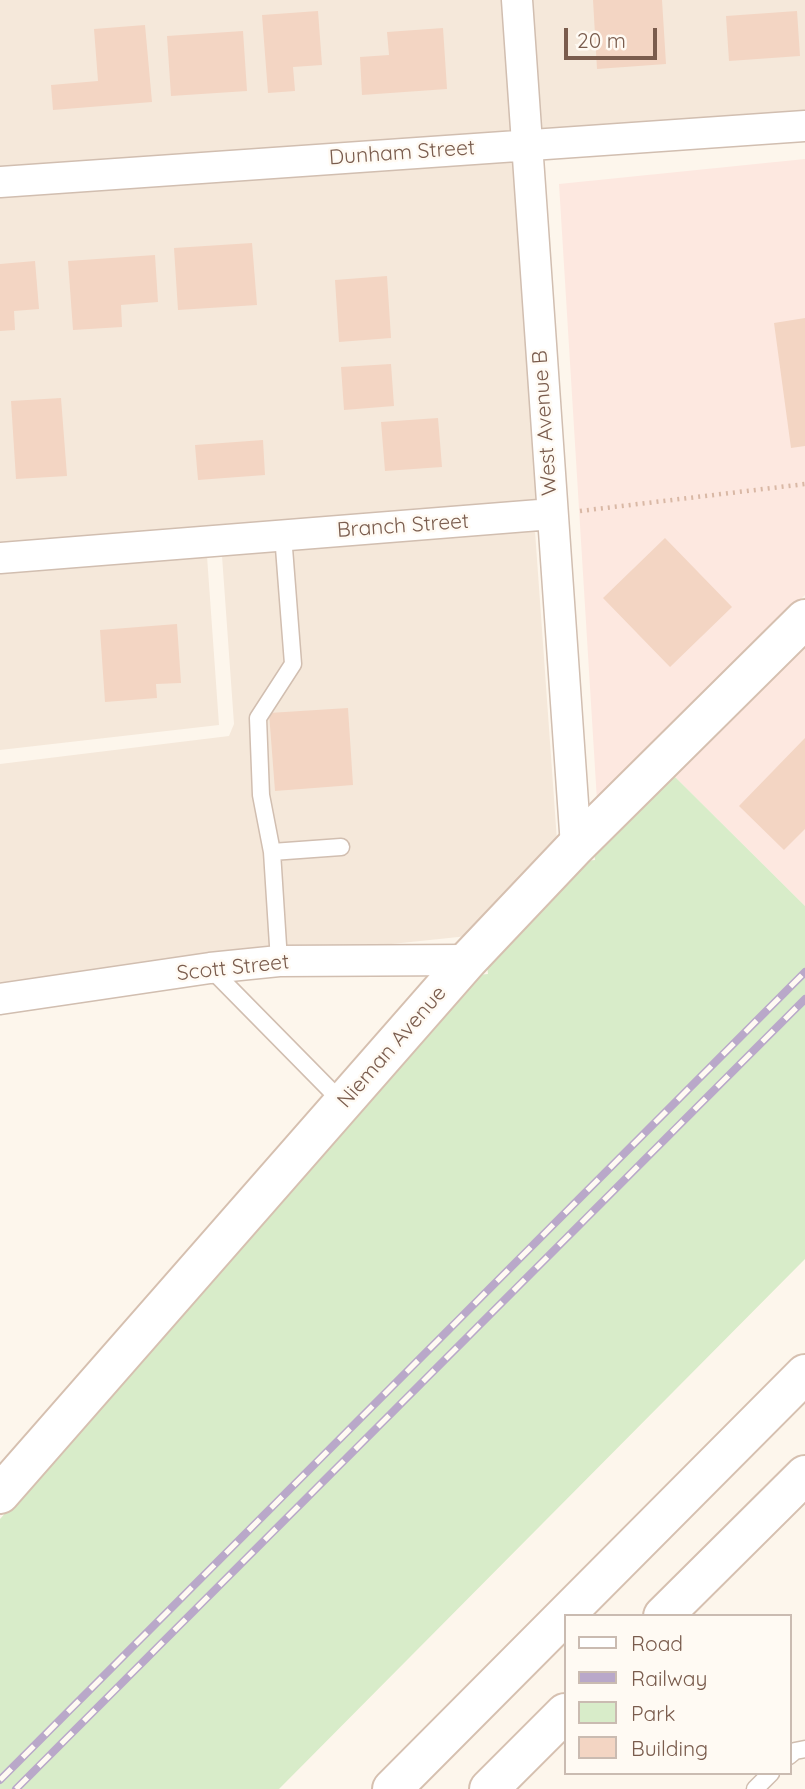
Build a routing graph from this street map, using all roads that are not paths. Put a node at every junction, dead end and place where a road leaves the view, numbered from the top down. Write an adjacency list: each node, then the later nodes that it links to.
1 (517, 0): 3 (street, West Avenue B)
2 (805, 126): 3 (street, Dunham Street)
3 (526, 144): 4 (street, Dunham Street); 5 (street, West Avenue B)
4 (0, 182)
5 (552, 514): 6 (street, Branch Street); 9 (street, West Avenue B)
6 (283, 535): 7 (street, Branch Street); 11 (lane)
7 (0, 558)
8 (805, 619): 9 (street, Nieman Avenue)
9 (576, 846): 12 (street, Nieman Avenue)
10 (341, 847): 11 (lane)
11 (272, 852): 13 (lane)
12 (468, 960): 13 (street, Scott Street); 16 (street, Nieman Avenue)
13 (279, 961): 14 (street, Scott Street)
14 (210, 968): 15 (street, Scott Street); 16 (lane)
15 (0, 999)
16 (343, 1103): 19 (street, Nieman Avenue)
17 (805, 1374): 21 (street)
18 (805, 1475): 20 (street)
19 (0, 1494)
20 (673, 1606)
21 (566, 1614)
22 (564, 1616): 25 (street)
23 (564, 1714): 26 (street)
24 (769, 1775): 27 (lane)
25 (392, 1789)
26 (489, 1789)
27 (755, 1789)

